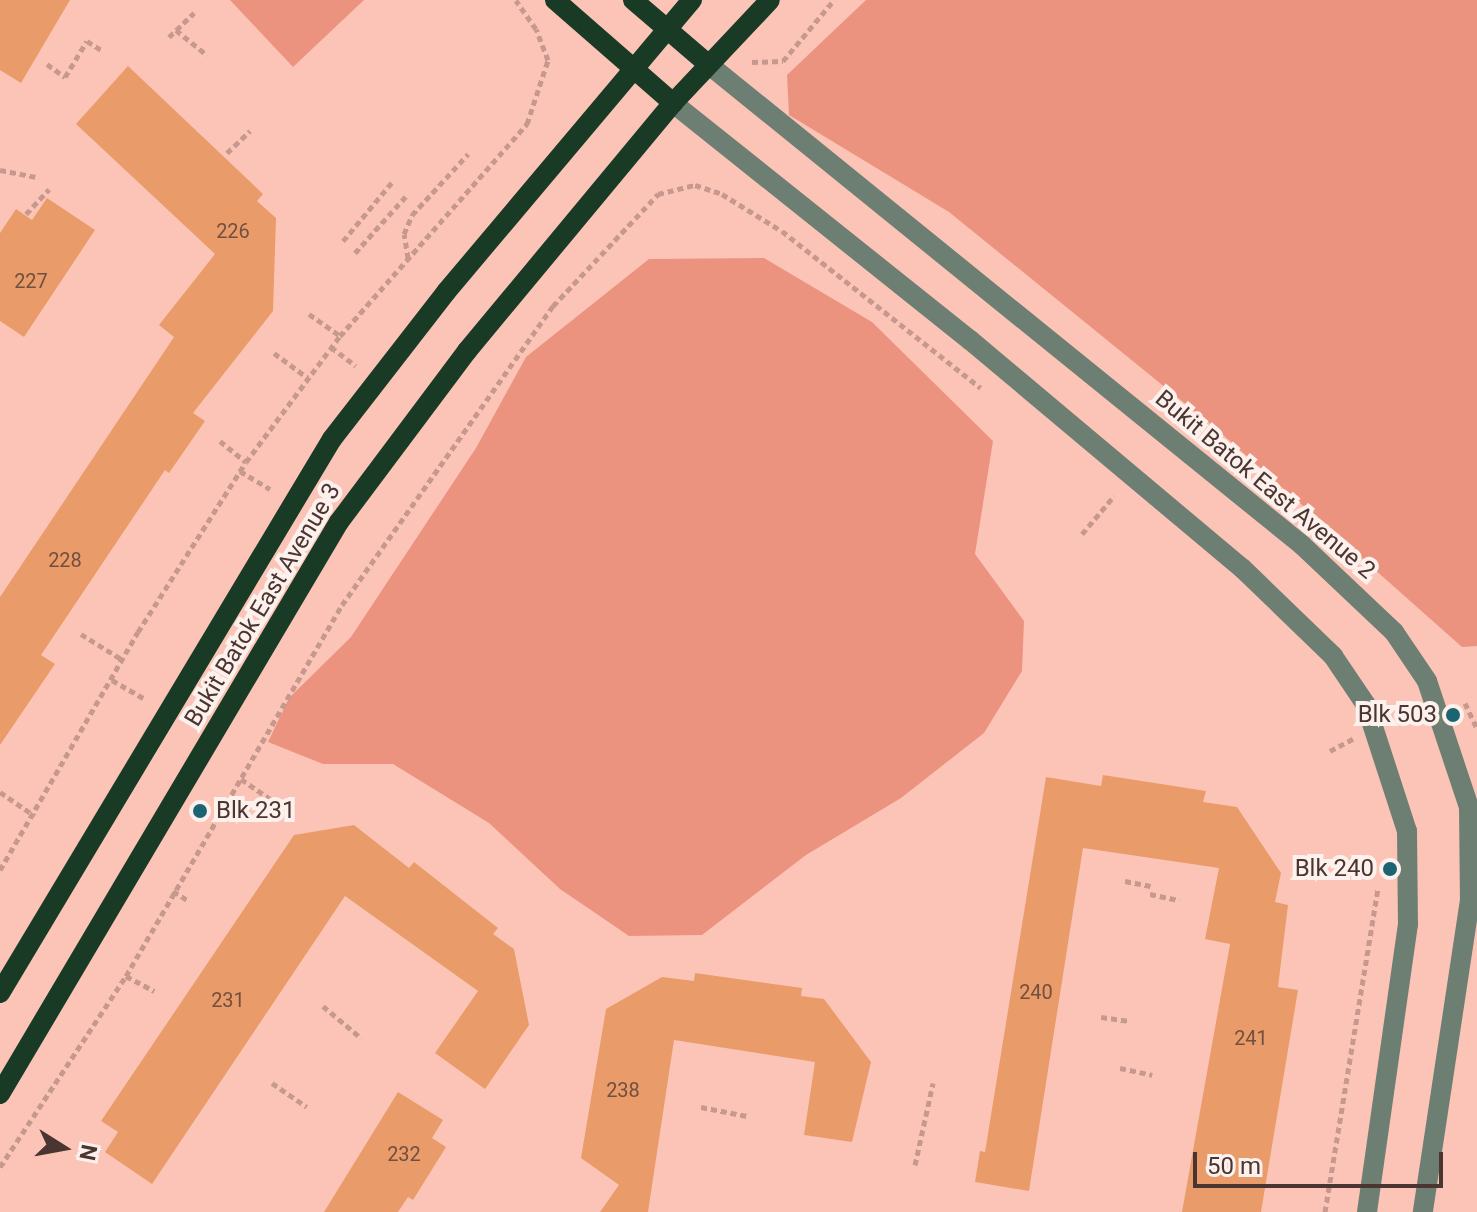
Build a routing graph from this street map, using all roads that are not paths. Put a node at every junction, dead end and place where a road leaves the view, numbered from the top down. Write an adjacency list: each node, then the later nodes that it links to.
1 (555, 0): 7 (main road)
2 (633, 0): 5 (main road)
3 (692, 0): 5 (main road, Bukit Batok East Avenue 3)
4 (770, 0): 6 (main road, Bukit Batok East Avenue 3)
5 (667, 32): 6 (main road); 7 (main road, Bukit Batok East Avenue 3)
6 (708, 64): 8 (main road, Bukit Batok East Avenue 3); 12 (street, Bukit Batok East Avenue 2)
7 (635, 70): 8 (main road); 9 (main road, Bukit Batok East Avenue 3)
8 (673, 103): 10 (main road, Bukit Batok East Avenue 3); 11 (street)
9 (0, 993)
10 (0, 1094)
11 (1367, 1212)
12 (1423, 1212)

